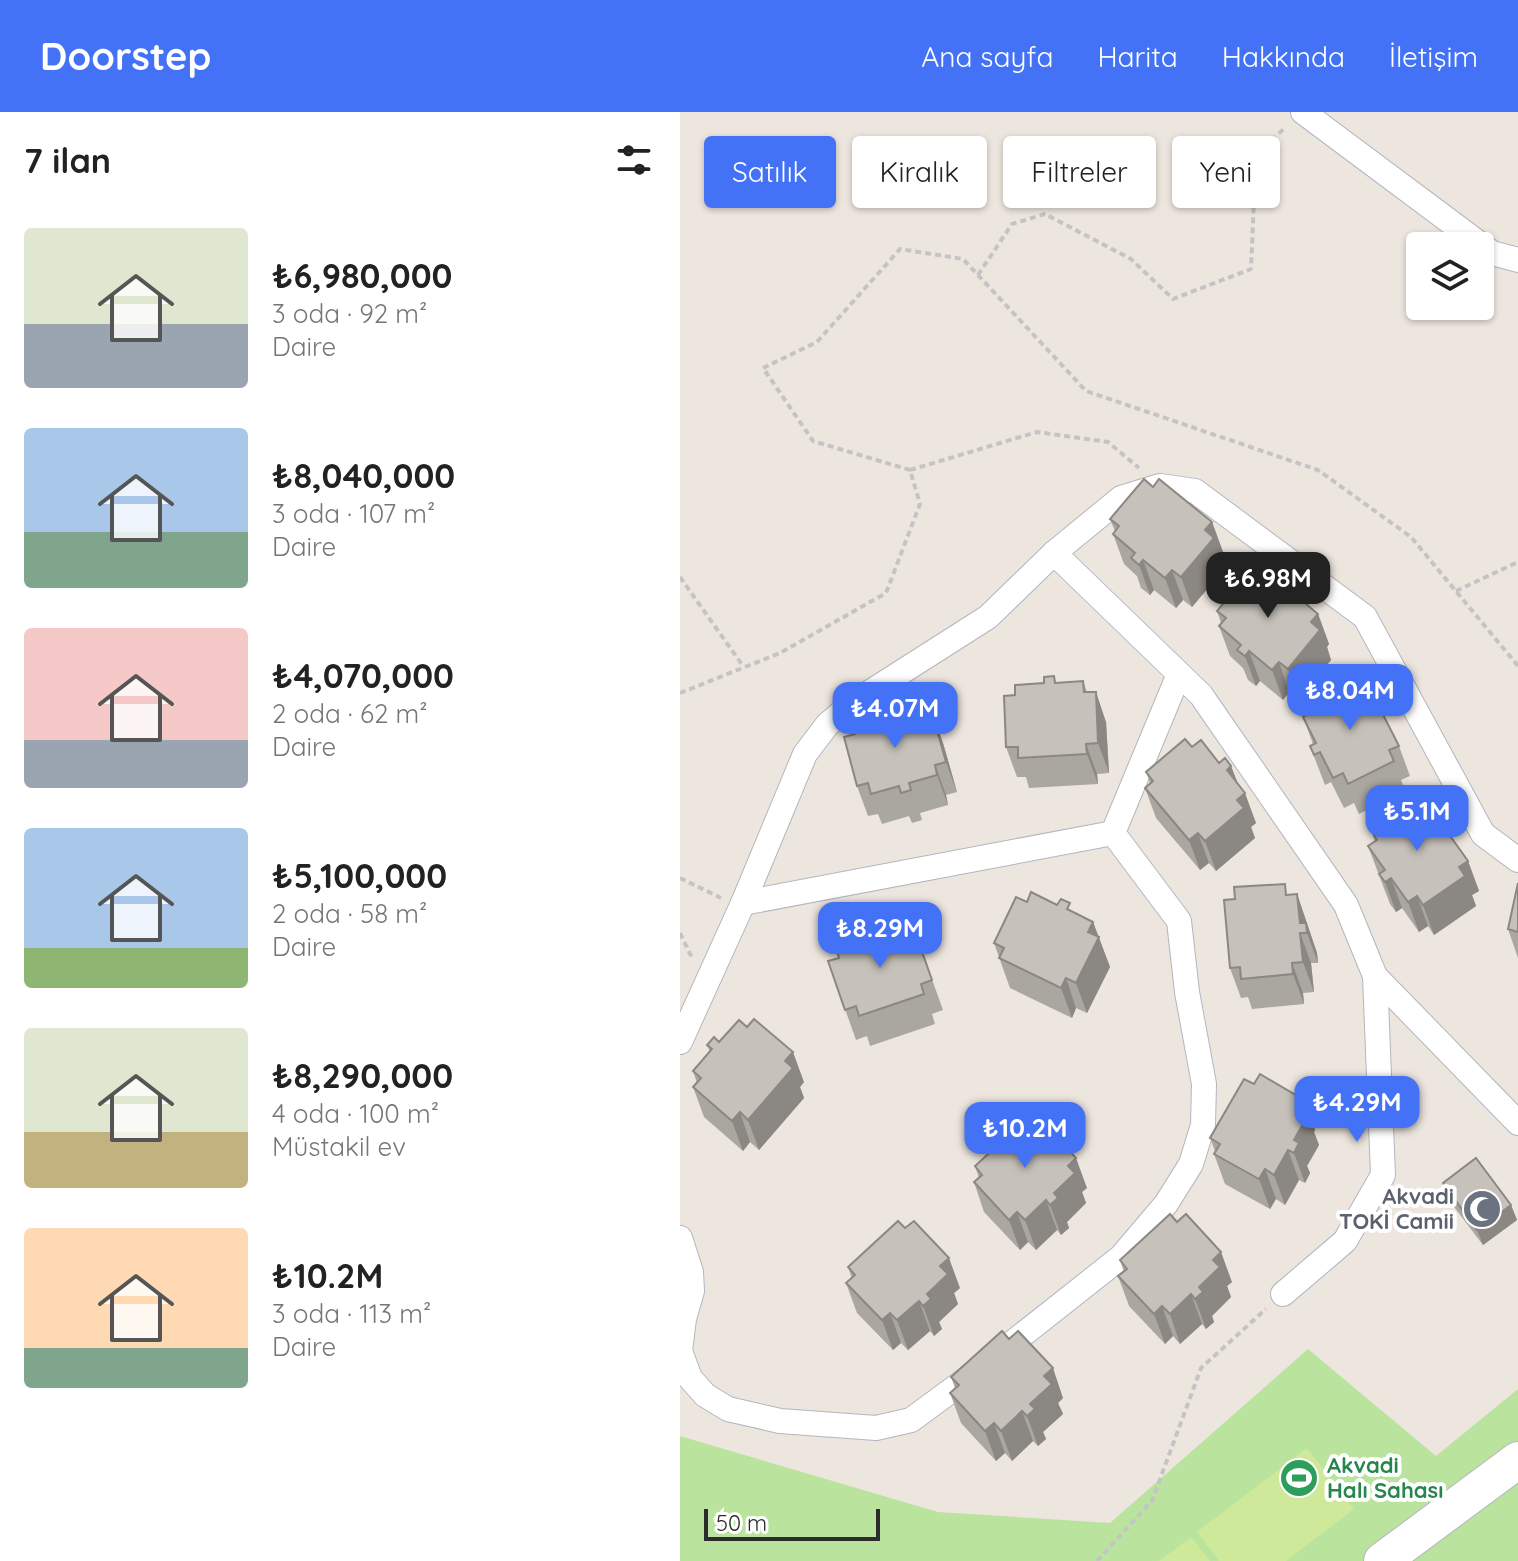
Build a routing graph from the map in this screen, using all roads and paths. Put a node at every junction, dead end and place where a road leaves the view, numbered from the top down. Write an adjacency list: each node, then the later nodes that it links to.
1 (1303, 112): 2 (street); 3 (path)
2 (1518, 260)
3 (978, 275): 4 (path); 9 (path)
4 (910, 470): 5 (path); 11 (path)
5 (1160, 486): 6 (street); 15 (street)
6 (1054, 553): 12 (street); 17 (street)
7 (1518, 562): 9 (path)
8 (680, 577): 11 (path)
9 (1456, 591): 10 (path)
10 (1518, 666)
11 (744, 667): 13 (path)
12 (1179, 674): 14 (street); 18 (street)
13 (680, 693)
14 (1113, 833): 17 (street); 21 (street)
15 (1518, 860)
16 (680, 878): 17 (path)
17 (743, 903): 19 (street)
18 (1375, 976): 20 (street); 22 (street)
19 (680, 1042)
20 (1518, 1123)
21 (681, 1242)
22 (1283, 1294): 25 (path)
23 (1518, 1460): 26 (main road)
24 (1518, 1485): 27 (main road)
25 (1097, 1561)
26 (1382, 1561)
27 (1418, 1561)

